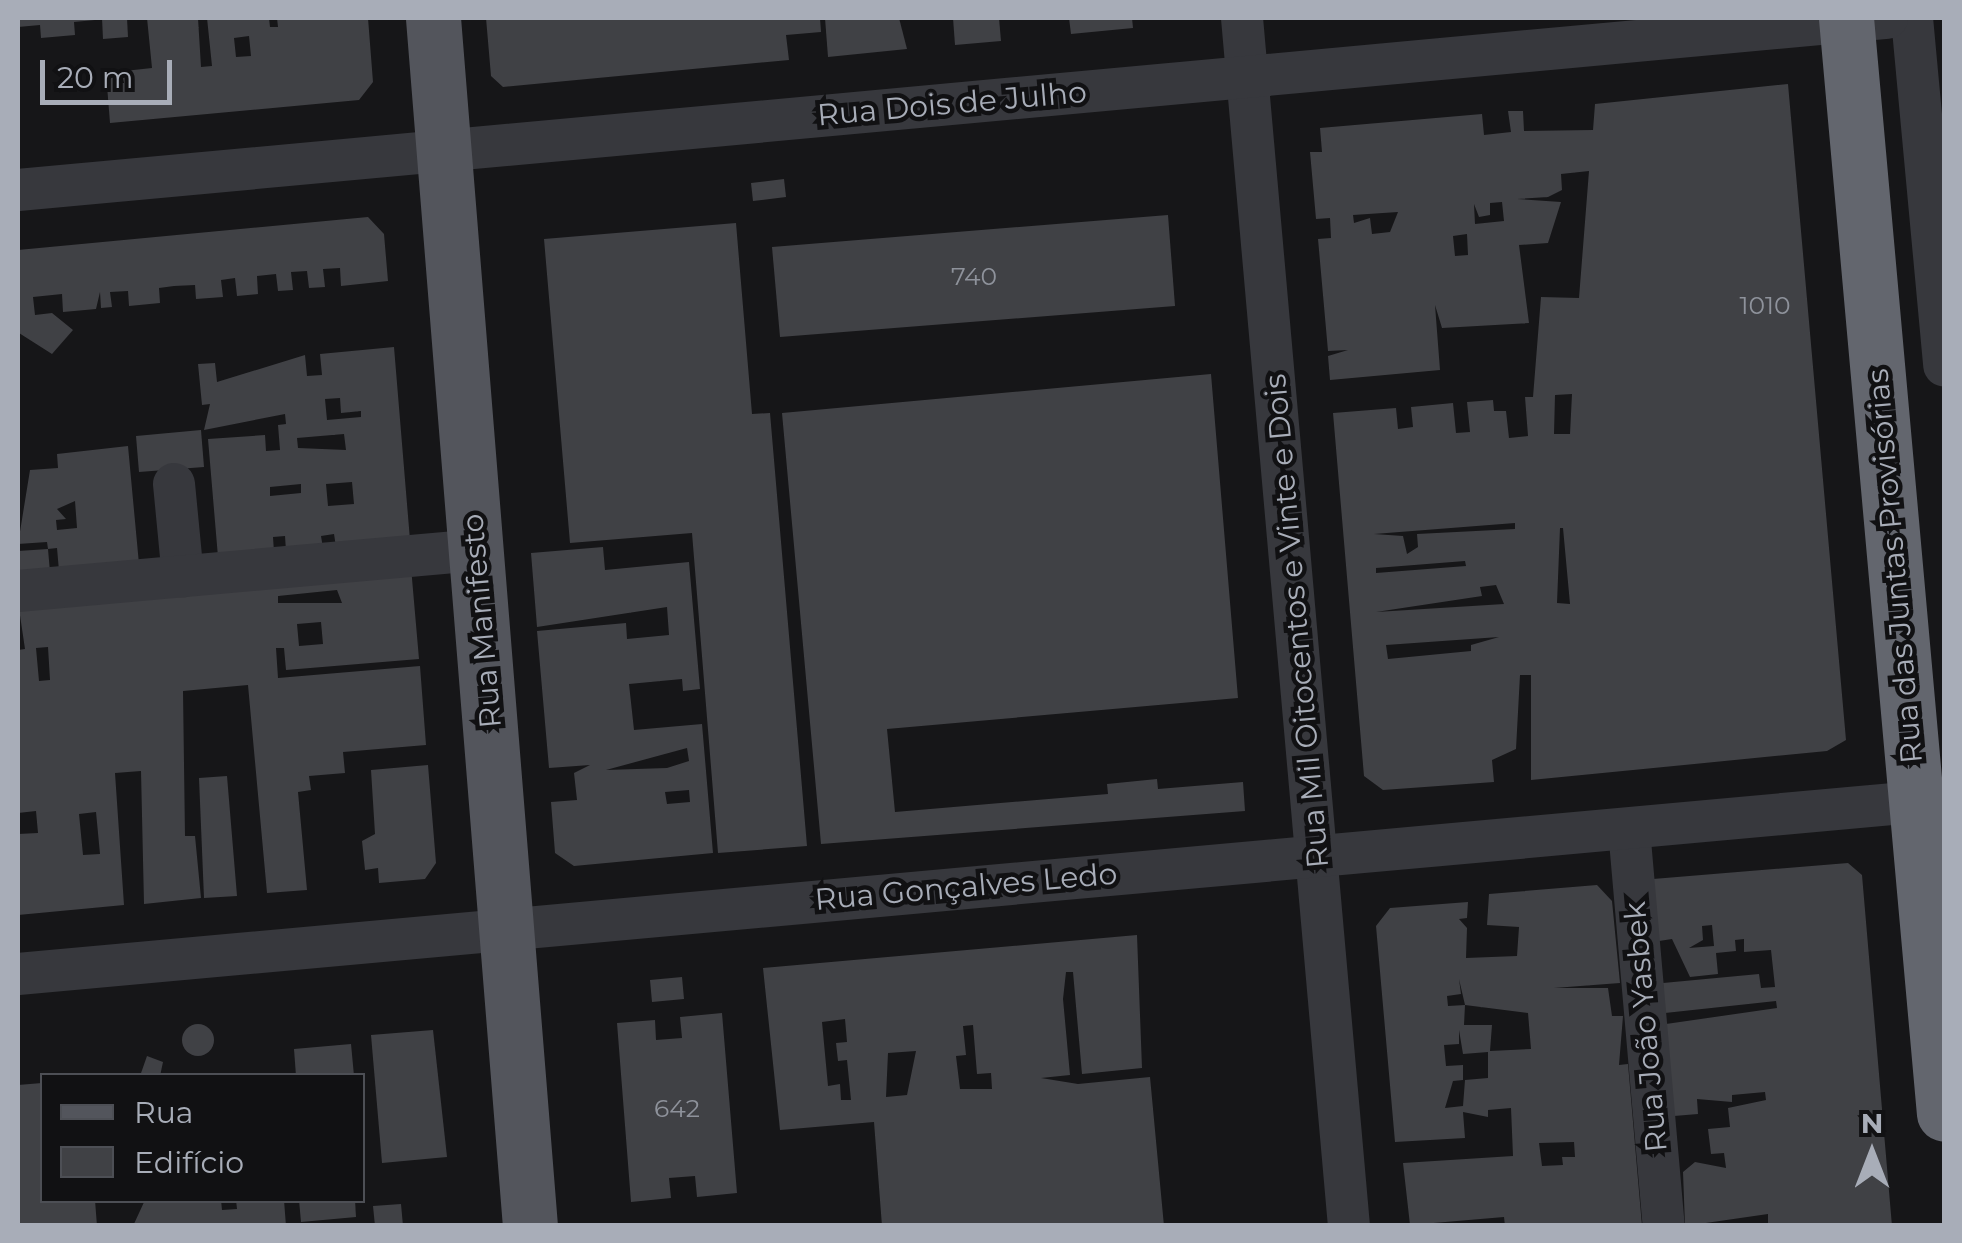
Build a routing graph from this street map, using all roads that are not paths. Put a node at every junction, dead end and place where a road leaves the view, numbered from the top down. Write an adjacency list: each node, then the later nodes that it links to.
1 (433, 18): 6 (main road, Rua Manifesto)
2 (1242, 18): 5 (street, Rua Mil Oitocentos e Vinte e Dois)
3 (1912, 18): 8 (street)
4 (1860, 19): 5 (street, Rua Dois de Julho); 13 (highway, Rua das Juntas Provisórias)
5 (1248, 78): 6 (street, Rua Dois de Julho); 15 (street, Rua Mil Oitocentos e Vinte e Dois)
6 (444, 150): 7 (street, Rua Dois de Julho); 10 (main road, Rua Manifesto)
7 (18, 190)
8 (1944, 366)
9 (174, 484): 11 (street)
10 (476, 550): 11 (street); 16 (main road, Rua Manifesto)
11 (183, 577): 12 (street)
12 (18, 592)
13 (1916, 802): 14 (street, Rua Gonçalves Ledo); 18 (highway, Rua das Juntas Provisórias)
14 (1629, 829): 15 (street, Rua Gonçalves Ledo); 21 (street, Rua João Yasbek)
15 (1318, 854): 16 (street, Rua Gonçalves Ledo); 20 (street, Rua Mil Oitocentos e Vinte e Dois)
16 (506, 931): 17 (street, Rua Gonçalves Ledo); 19 (main road, Rua Manifesto)
17 (18, 974)
18 (1944, 1114)
19 (530, 1226)
20 (1349, 1226)
21 (1664, 1226)

